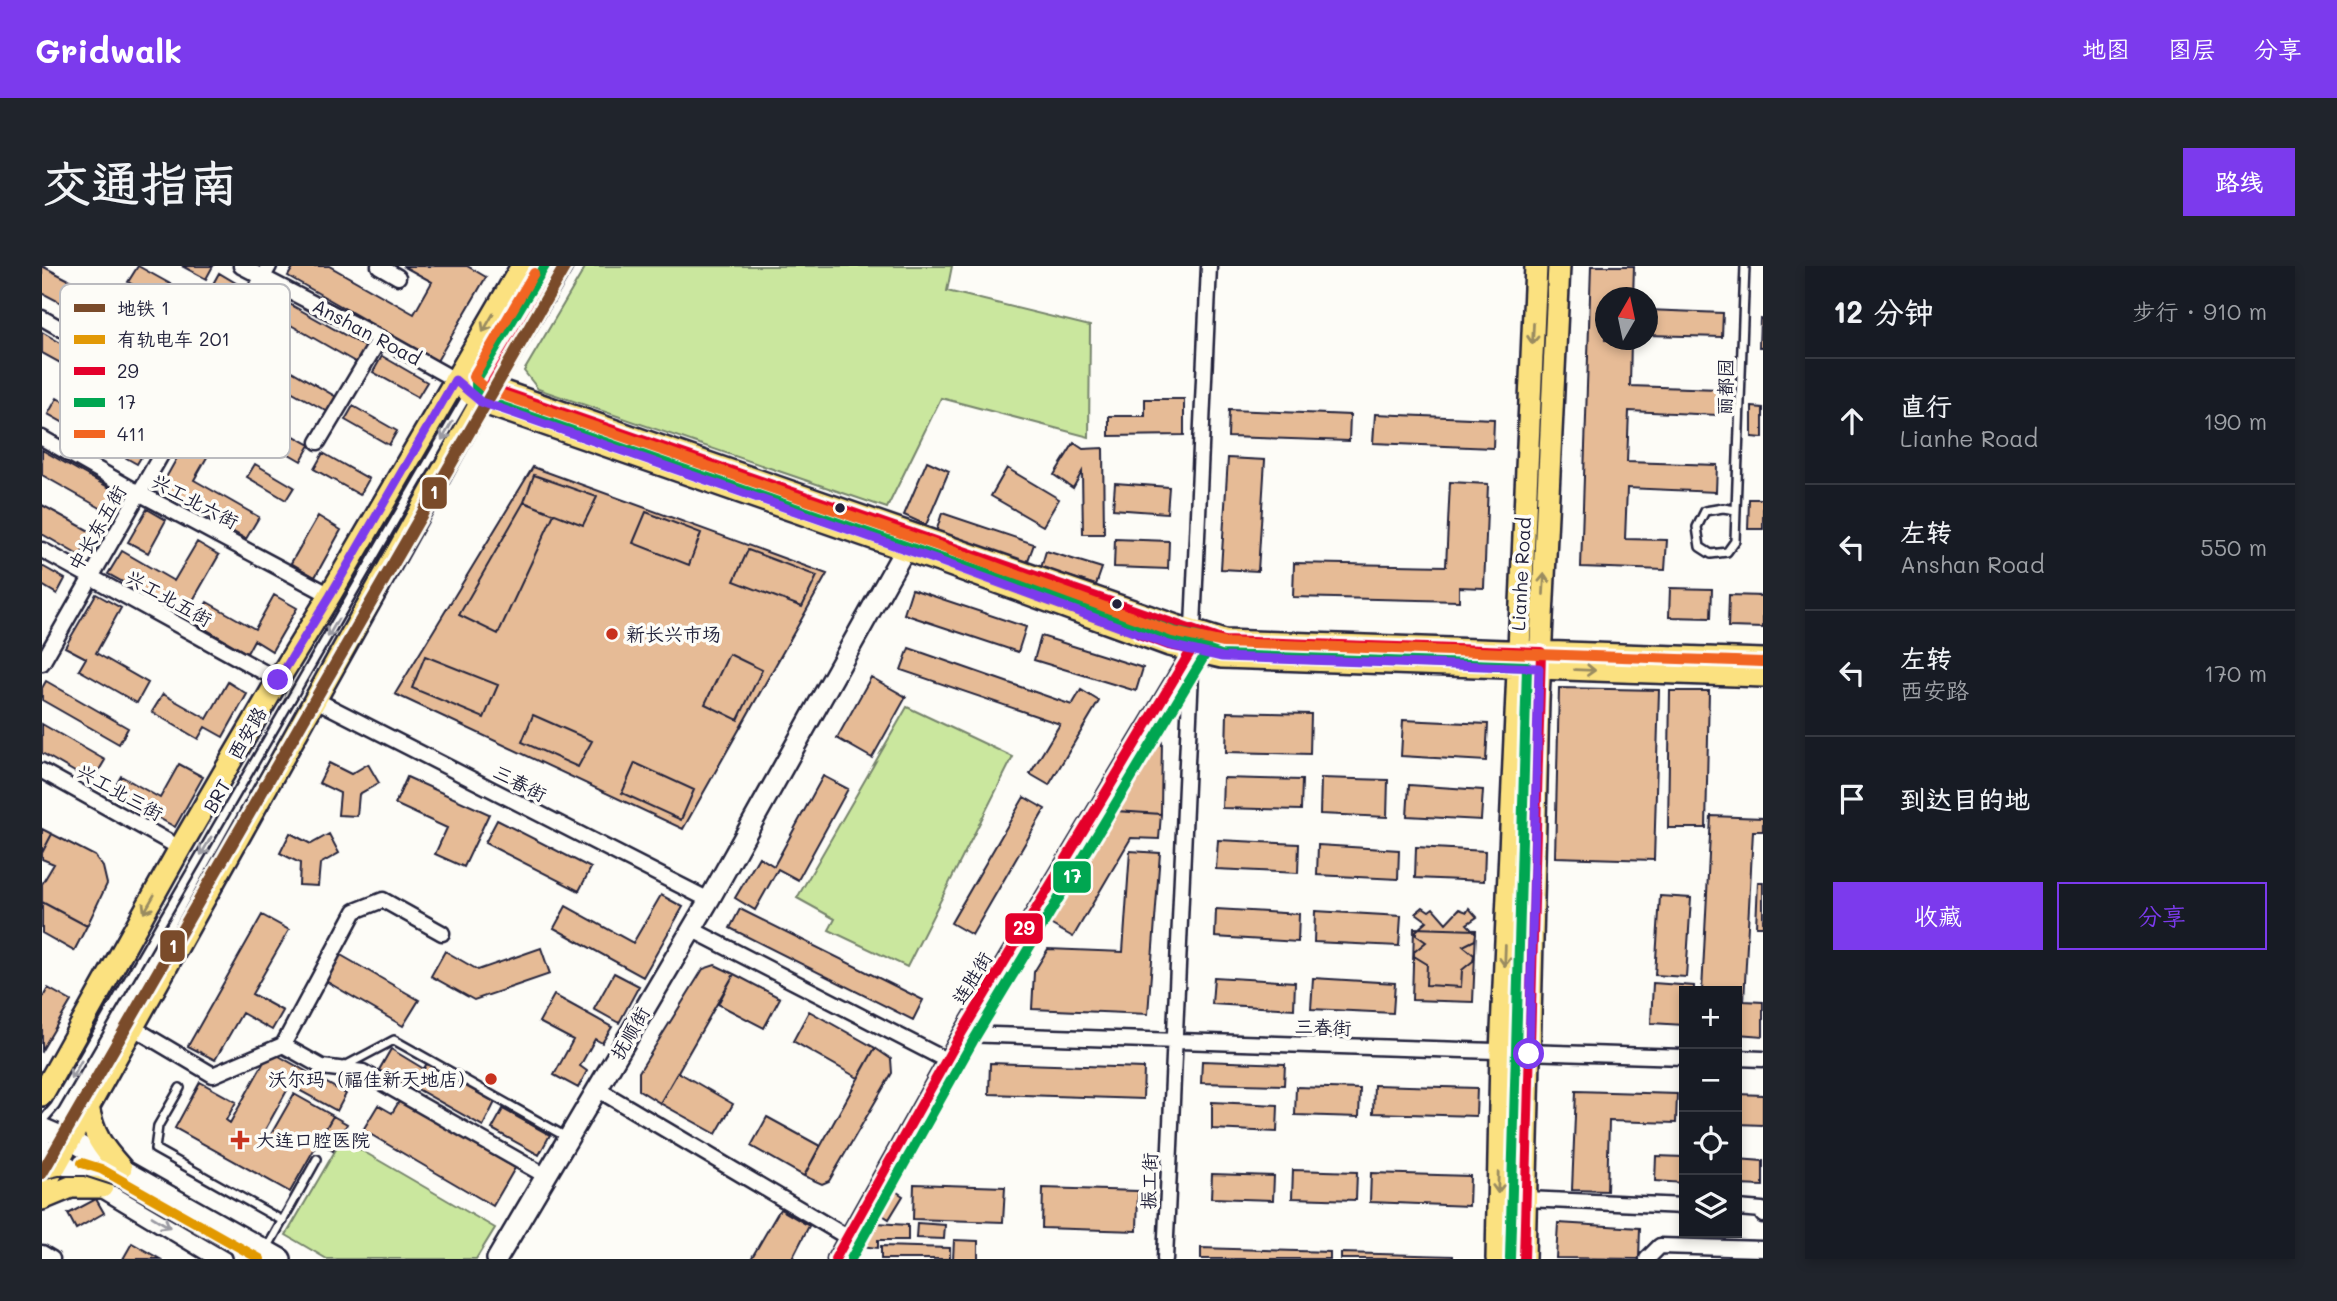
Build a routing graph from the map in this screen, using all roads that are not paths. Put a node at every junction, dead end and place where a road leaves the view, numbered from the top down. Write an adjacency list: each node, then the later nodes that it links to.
1 (240, 266): 10 (street, Anshan Road)
2 (379, 266): 11 (street)
3 (542, 266): 17 (lane, BRT)
4 (561, 266): 17 (main road)
5 (1209, 266): 29 (street, 振工街)
6 (1536, 266): 30 (main road, Lianhe Road, one-way to 30)
7 (1559, 266): 31 (main road, Lianhe Road, one-way to 7)
8 (1745, 266): 24 (lane, 丽都园)
9 (515, 269): 17 (main road, 西安路, one-way to 17)
10 (265, 272): 12 (street, Anshan Road)
11 (398, 277)
12 (286, 284)
13 (290, 286): 16 (street, Anshan Road)
14 (42, 318): 15 (street)
15 (60, 328)
16 (380, 338): 17 (street, Anshan Road); 19 (street)
17 (473, 389): 25 (main road, Anshan Road); 28 (main road, 西安路); 29 (main road, Anshan Road); 36 (main road); 55 (lane, BRT, one-way to 55)
18 (42, 438): 20 (street, 兴工北六街)
19 (318, 442)
20 (60, 448)
21 (77, 458): 23 (street, 兴工北六街)
22 (159, 458): 23 (street, 中长东五街)
23 (139, 493): 27 (street, 中长东五街); 28 (street, 兴工北六街)
24 (1736, 510): 24 (lane, 丽都园)
25 (905, 549): 29 (main road, Anshan Road); 39 (street, 抚顺街)
26 (42, 550): 27 (street, 兴工北五街)
27 (90, 578): 33 (street, 中长东五街); 35 (street, 兴工北五街)
28 (330, 596): 35 (main road, 西安路)
29 (1192, 640): 30 (main road, Anshan Road); 43 (street, 连胜街); 44 (street, 振工街)
30 (1517, 659): 31 (main road, Anshan Road); 46 (main road, Lianhe Road, one-way to 46)
31 (1540, 660): 32 (main road, Anshan Road); 34 (main road, Anshan Road, one-way to 34); 47 (main road, Lianhe Road)
32 (1763, 660)
33 (42, 662)
34 (1763, 676)
35 (278, 680): 38 (main road, 西安路)
36 (314, 699): 39 (street, 三春街); 42 (main road)
37 (42, 771): 38 (street, 兴工北三街)
38 (180, 848): 55 (main road, 西安路, one-way to 55)
39 (709, 900): 40 (street, 抚顺街)
40 (691, 929): 51 (street); 54 (street, 抚顺街)
41 (442, 933): 45 (street)
42 (132, 1027): 45 (street); 56 (main road)
43 (961, 1034): 44 (street, 三春街); 51 (street, 连胜街)
44 (1174, 1041): 46 (street, 三春街); 79 (street, 振工街)
45 (283, 1045): 52 (street)
46 (1502, 1053): 47 (street, 三春街); 80 (main road, Lianhe Road, one-way to 80)
47 (1529, 1054): 48 (street, 三春街); 66 (main road, Lianhe Road)
48 (1679, 1057)
49 (1742, 1058): 50 (street)
50 (1763, 1059)
51 (946, 1060): 71 (street, 连胜街)
52 (339, 1069): 57 (lane); 62 (street)
53 (180, 1088): 70 (lane)
54 (597, 1089): 57 (street, 抚顺街); 71 (street)
55 (48, 1100): 58 (lane, BRT)
56 (88, 1106): 59 (main road); 61 (main road)
57 (568, 1138): 62 (street, 抚顺街)
58 (46, 1140): 59 (main road); 59 (street); 63 (street); 64 (main road)
59 (70, 1140): 61 (street)
60 (317, 1160): 70 (lane)
61 (121, 1168): 74 (street)
62 (546, 1176): 77 (street, 抚顺街)
63 (102, 1187): 65 (main road); 76 (street, one-way to 76)
64 (42, 1190)
65 (42, 1199)
66 (1525, 1199): 67 (street); 81 (main road, Lianhe Road)
67 (1679, 1206)
68 (1742, 1208): 69 (street)
69 (1763, 1215)
70 (283, 1221): 74 (lane)
71 (847, 1237): 78 (street, 连胜街)
72 (1763, 1249): 82 (street)
73 (42, 1253): 75 (street)
74 (273, 1254)
75 (52, 1259)
76 (222, 1259)
77 (497, 1259)
78 (835, 1259)
79 (1165, 1259)
80 (1497, 1259)
81 (1524, 1259)
82 (1647, 1259)

